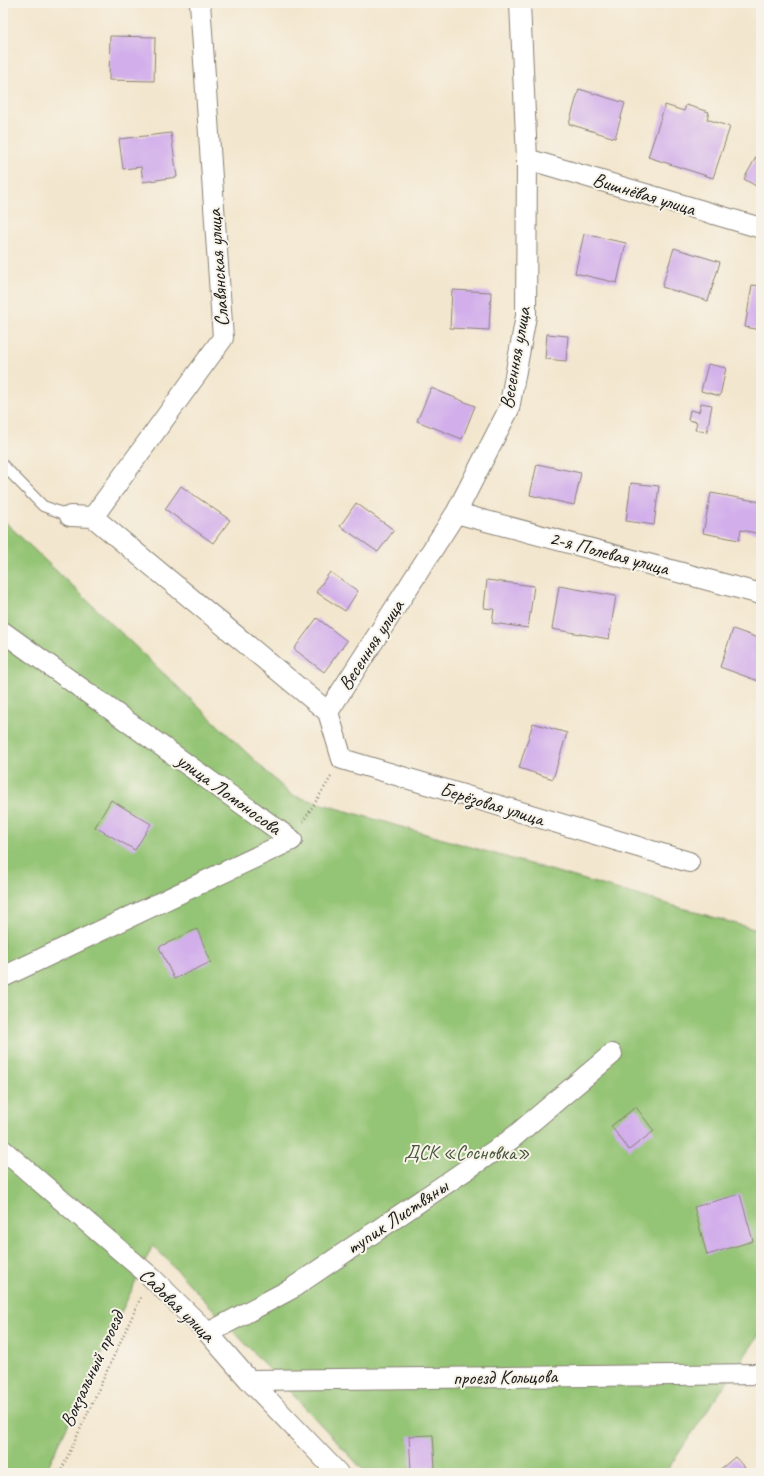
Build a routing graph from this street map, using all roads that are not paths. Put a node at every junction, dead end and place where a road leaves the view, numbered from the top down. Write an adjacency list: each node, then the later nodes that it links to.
1 (200, 3): 8 (street, Славянская улица)
2 (520, 3): 3 (street, Весенняя улица)
3 (527, 159): 4 (street, Вишнёвая улица); 6 (street, Весенняя улица)
4 (761, 228)
5 (3, 465): 7 (lane)
6 (456, 513): 9 (street, 2-я Полевая улица); 11 (street, Весенняя улица)
7 (70, 516): 8 (street)
8 (93, 517): 11 (street)
9 (761, 594)
10 (3, 632): 13 (street, улица Ломоносова)
11 (328, 712): 12 (street, Берёзовая улица)
12 (689, 862)
13 (3, 977)
14 (612, 1054): 16 (street, тупик Листвяны)
15 (3, 1150): 16 (street, Садовая улица)
16 (208, 1333): 18 (street, Садовая улица)
17 (761, 1374): 18 (street, проезд Кольцова)
18 (249, 1380): 19 (street, Садовая улица)
19 (338, 1473)

